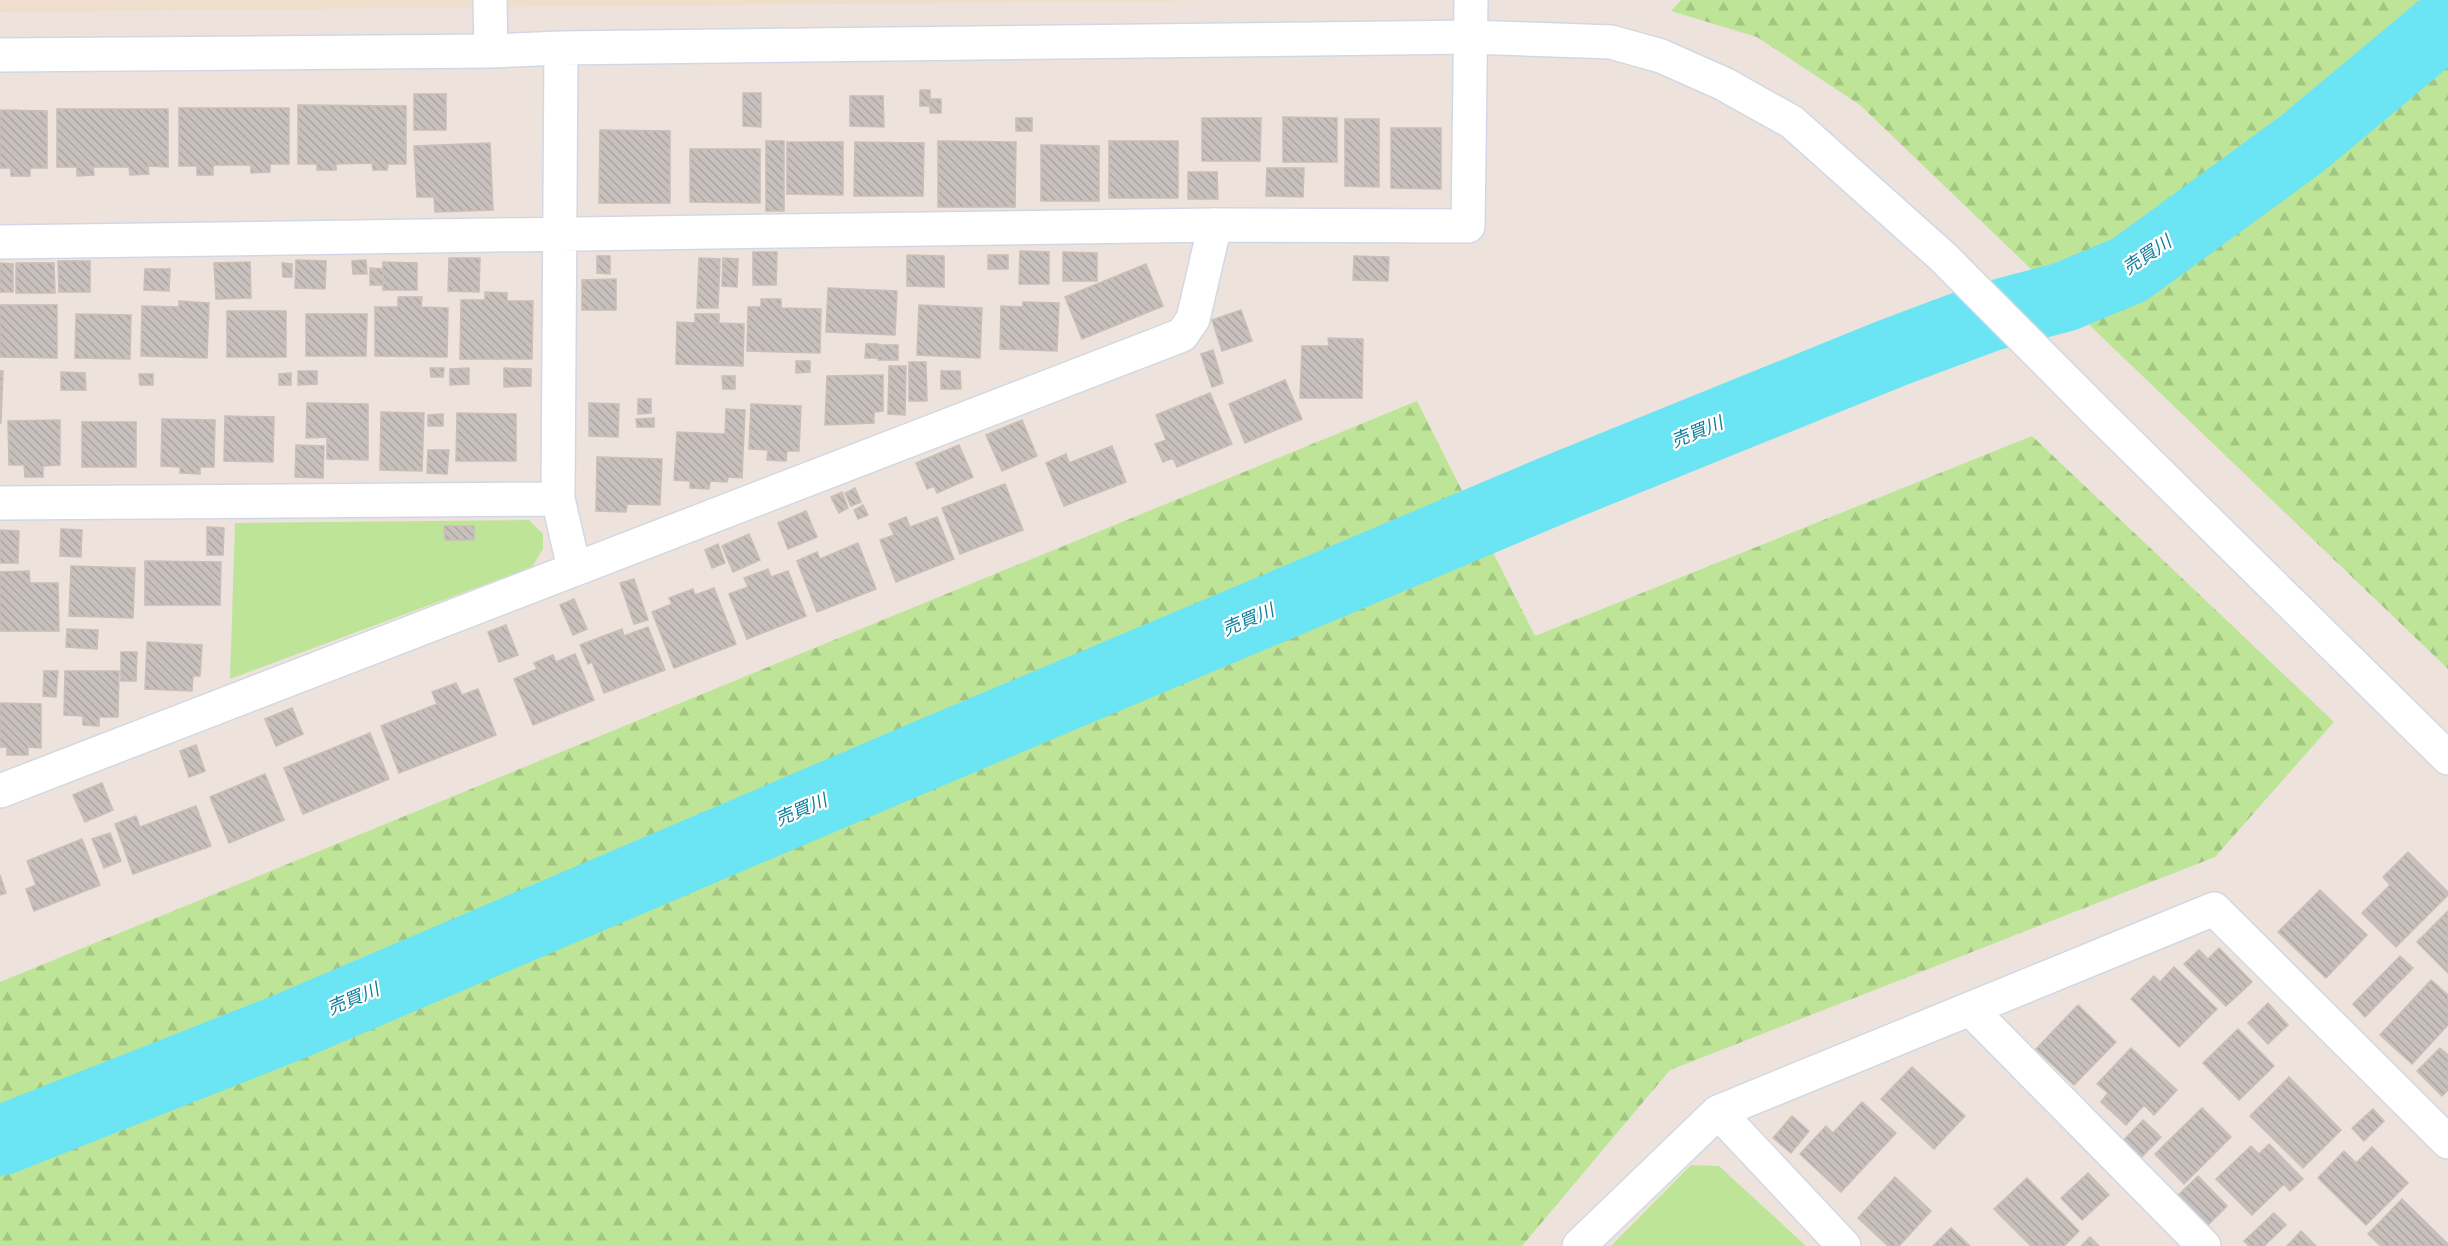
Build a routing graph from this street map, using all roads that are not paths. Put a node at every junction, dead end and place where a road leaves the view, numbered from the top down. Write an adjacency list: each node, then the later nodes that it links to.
1 (490, 0): 5 (street)
2 (1471, 0): 3 (street)
3 (1472, 37): 4 (street); 7 (street); 13 (street)
4 (561, 48): 5 (street); 8 (street)
5 (491, 51): 6 (street)
6 (0, 55)
7 (1215, 225): 8 (street); 12 (street)
8 (558, 233): 9 (street); 10 (street)
9 (0, 242)
10 (558, 499): 11 (street); 12 (street)
11 (0, 503)
12 (574, 568): 14 (street)
13 (2448, 758)
14 (0, 791)
15 (1970, 1009): 16 (street); 17 (street); 20 (street)
16 (1718, 1112): 18 (street); 19 (street)
17 (2448, 1142)
18 (1579, 1246)
19 (1844, 1246)
20 (2204, 1246)

